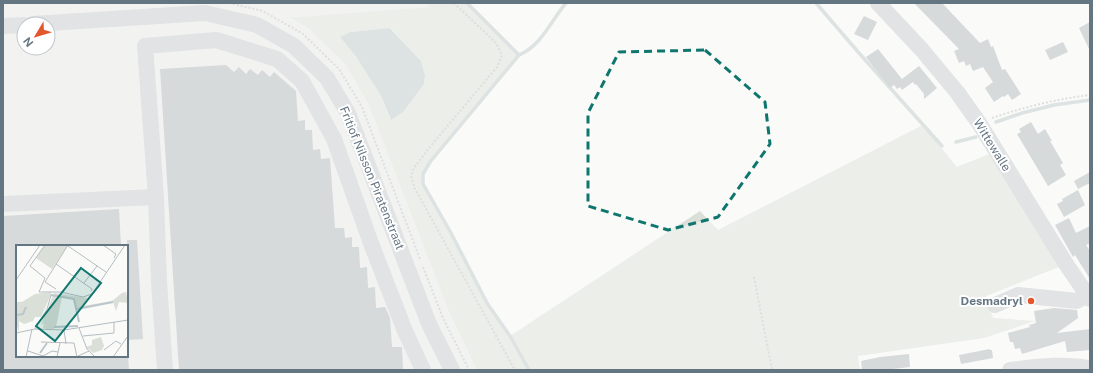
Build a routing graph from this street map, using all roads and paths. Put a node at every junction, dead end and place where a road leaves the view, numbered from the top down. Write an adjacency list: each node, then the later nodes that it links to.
1 (454, 3): 17 (path)
2 (878, 3): 7 (street, Wittewalle)
3 (56, 23): 16 (street, Fritiof Nilsson Piratenstraat)
4 (16, 25): 5 (street)
5 (3, 26)
6 (1090, 95): 7 (path)
7 (979, 123): 11 (street, Wittewalle)
8 (156, 198): 9 (street); 14 (street); 15 (street)
9 (3, 204)
10 (754, 277): 18 (path)
11 (1088, 297): 12 (street)
12 (995, 305)
13 (1090, 368): 19 (street)
14 (164, 370)
15 (422, 370)
16 (452, 370)
17 (515, 370)
18 (772, 370)
19 (1010, 370)

